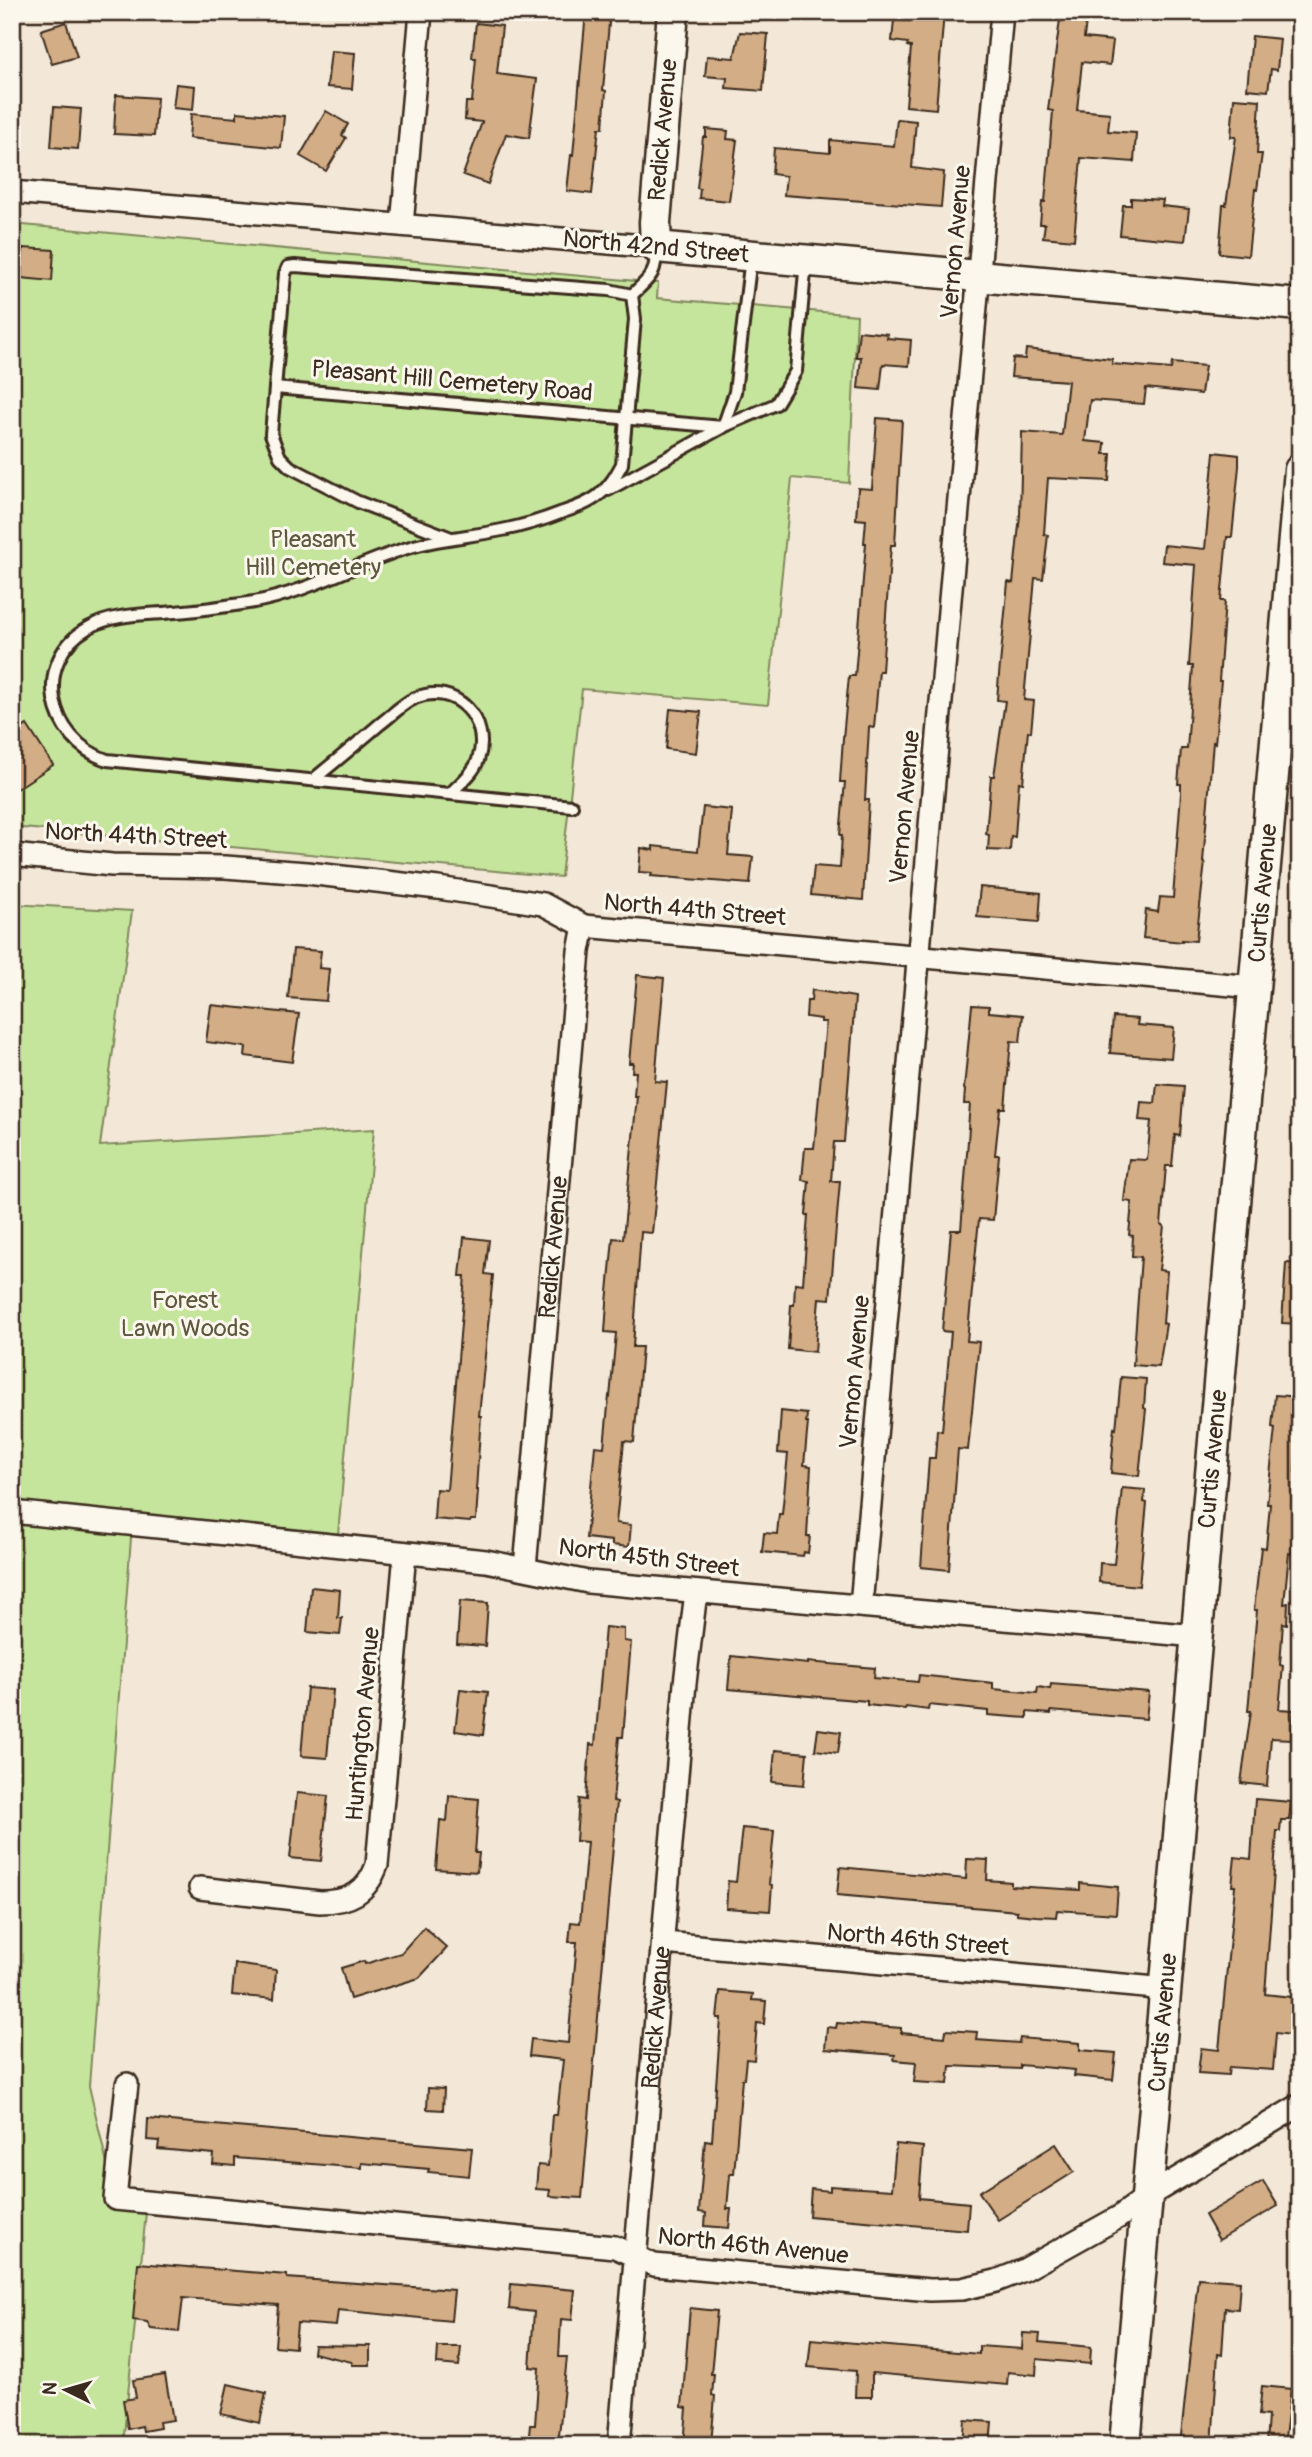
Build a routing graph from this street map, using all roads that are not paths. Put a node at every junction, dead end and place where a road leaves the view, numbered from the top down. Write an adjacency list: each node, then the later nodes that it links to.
1 (421, 12): 5 (street)
2 (673, 12): 6 (street, Redick Avenue)
3 (1003, 12): 9 (street, Vernon Avenue)
4 (12, 192): 5 (street, North 42nd Street)
5 (402, 225): 6 (street, North 42nd Street)
6 (656, 247): 7 (street, North 42nd Street); 10 (lane)
7 (752, 256): 8 (street, North 42nd Street); 14 (lane)
8 (806, 261): 9 (street, North 42nd Street); 14 (lane)
9 (979, 276): 11 (street, North 42nd Street); 23 (street, Vernon Avenue)
10 (632, 295): 12 (lane, Pleasant Hill Cemetery Road); 13 (lane, Pleasant Hill Cemetery Road)
11 (1300, 305)
12 (275, 388): 13 (lane, Pleasant Hill Cemetery Road); 17 (lane, Pleasant Hill Cemetery Road)
13 (626, 417): 14 (lane); 16 (lane, Pleasant Hill Cemetery Road)
14 (723, 427): 16 (lane)
15 (1300, 470): 24 (street, Curtis Avenue)
16 (600, 495): 17 (lane, Pleasant Hill Cemetery Road)
17 (453, 539): 18 (lane, Pleasant Hill Cemetery Road)
18 (314, 779): 19 (lane, Pleasant Hill Cemetery Road); 19 (lane)
19 (451, 793): 20 (lane, Pleasant Hill Cemetery Road)
20 (572, 806)
21 (12, 855): 22 (street, North 44th Street)
22 (584, 926): 23 (street, North 44th Street); 27 (street, Redick Avenue)
23 (918, 957): 24 (street, North 44th Street); 29 (street, Vernon Avenue)
24 (1254, 987): 30 (street, Curtis Avenue)
25 (12, 1512): 26 (street, North 45th Street)
26 (405, 1553): 27 (street, North 45th Street); 31 (street, Huntington Avenue)
27 (525, 1568): 28 (street, North 45th Street)
28 (696, 1592): 29 (street, North 45th Street); 32 (street, Redick Avenue)
29 (861, 1606): 30 (street, North 45th Street)
30 (1197, 1636): 33 (street, Curtis Avenue)
31 (200, 1888)
32 (664, 1943): 33 (street, North 46th Street); 37 (street, Redick Avenue)
33 (1167, 1989): 36 (street, Curtis Avenue)
34 (127, 2084): 37 (street, North 46th Avenue)
35 (1300, 2105): 36 (street, North 46th Avenue)
36 (1148, 2196): 37 (street, North 46th Avenue); 39 (street, Curtis Avenue)
37 (636, 2256): 38 (street, Redick Avenue)
38 (619, 2445)
39 (1125, 2445)

